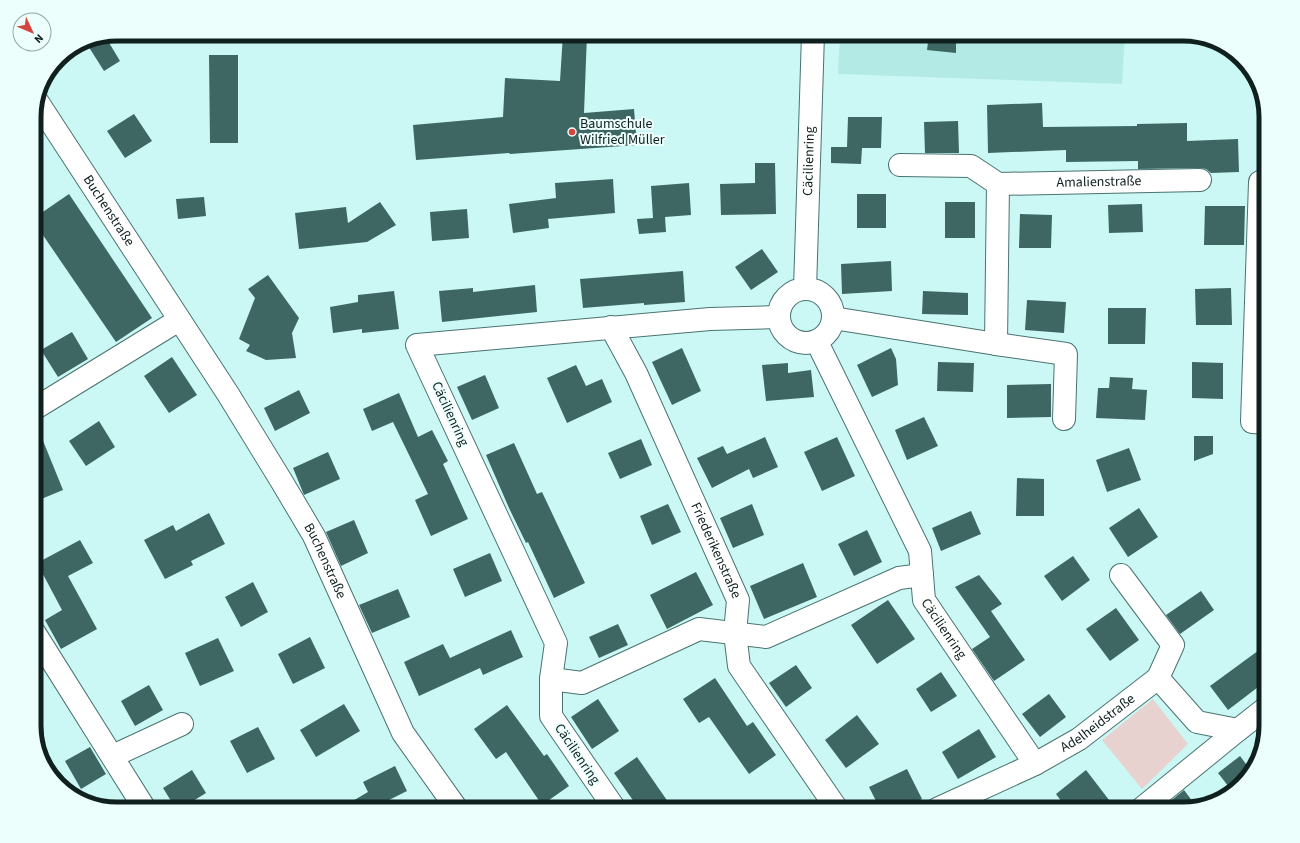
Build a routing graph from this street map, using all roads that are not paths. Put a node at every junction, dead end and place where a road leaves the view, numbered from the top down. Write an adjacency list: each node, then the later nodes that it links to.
1 (813, 41): 6 (street, Cäcilienring)
2 (42, 109): 9 (street, Buchenstraße)
3 (900, 165): 5 (street)
4 (1200, 180): 5 (street, Amalienstraße)
5 (998, 184): 12 (street)
6 (805, 289): 7 (street); 8 (street)
7 (778, 317): 10 (street, Cäcilienring); 11 (street)
8 (833, 318): 11 (street); 12 (street)
9 (179, 320): 13 (street); 27 (street, Buchenstraße)
10 (611, 328): 17 (street, Friederikenstraße); 20 (street, Cäcilienring)
11 (817, 342): 16 (street, Cäcilienring)
12 (996, 344): 14 (street)
13 (41, 405)
14 (1064, 419)
15 (1122, 574): 19 (street, Adelheidstraße)
16 (922, 575): 17 (street); 25 (street, Cäcilienring)
17 (735, 633): 20 (street); 29 (street, Friederikenstraße)
18 (41, 643): 24 (street)
19 (1158, 678): 23 (street); 25 (street, Adelheidstraße)
20 (551, 679): 28 (street, Cäcilienring)
21 (1259, 714): 23 (street)
22 (182, 724): 24 (street)
23 (1238, 730): 31 (street)
24 (113, 756): 26 (street)
25 (1035, 764): 30 (street)
26 (141, 802)
27 (452, 802)
28 (610, 802)
29 (832, 802)
30 (952, 802)
31 (1150, 802)

